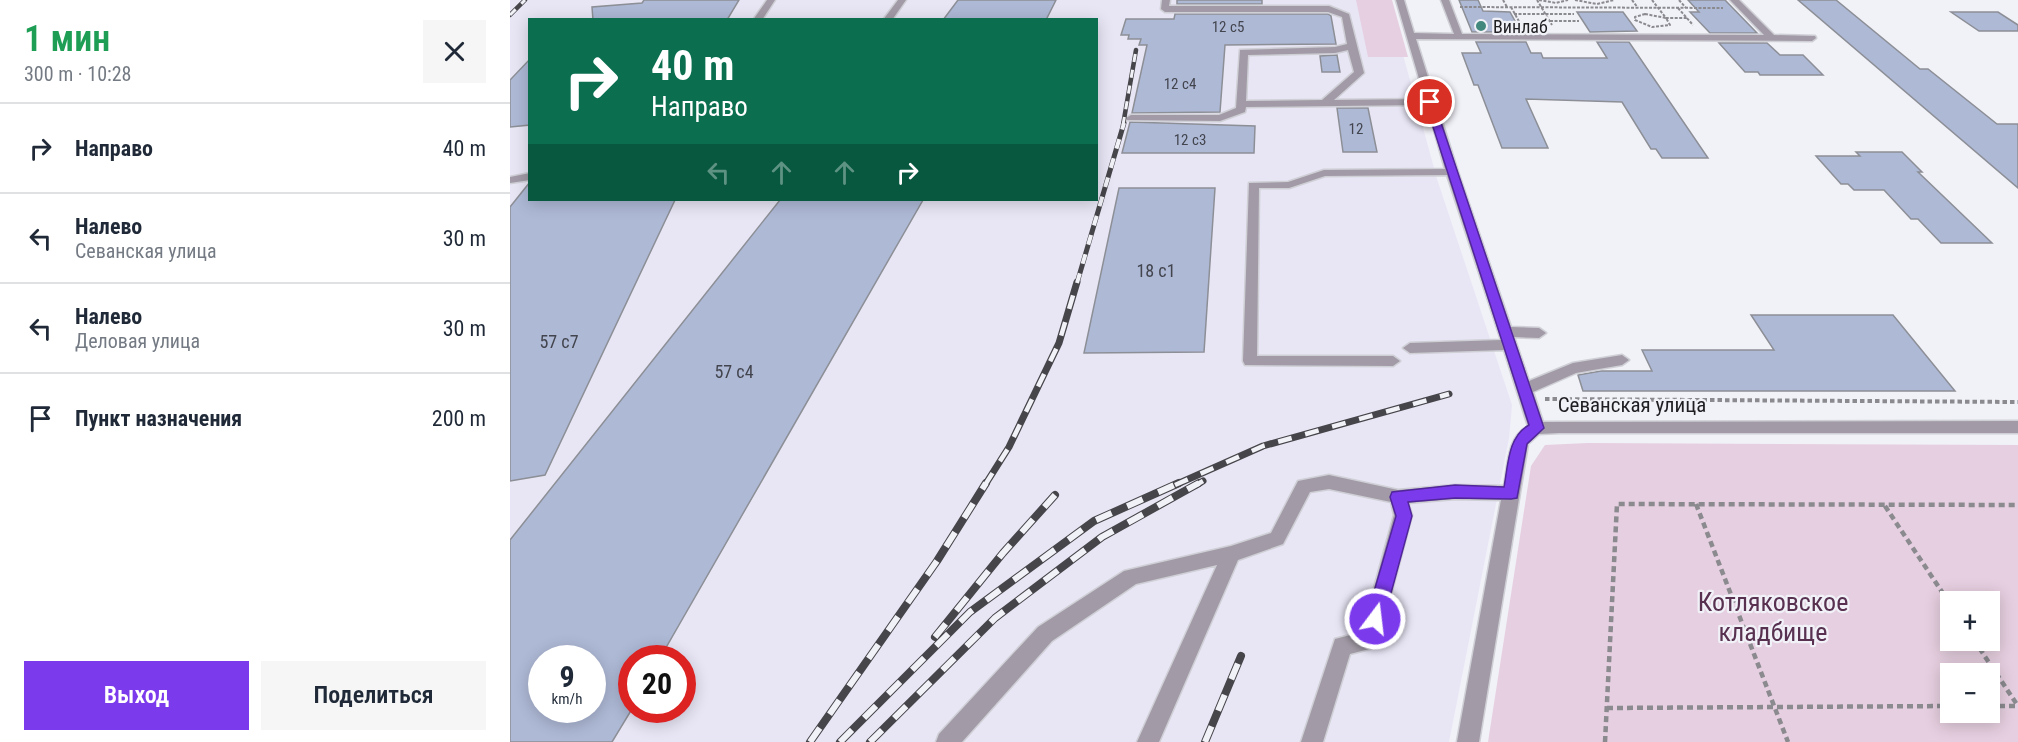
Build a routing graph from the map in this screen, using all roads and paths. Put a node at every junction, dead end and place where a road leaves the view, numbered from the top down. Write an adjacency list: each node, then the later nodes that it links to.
1 (771, 0): 28 (street)
2 (902, 0): 29 (street)
3 (1166, 0): 14 (street)
4 (1400, 0): 34 (street)
5 (1503, 0): 16 (path)
6 (1538, 0): 7 (path); 18 (path)
7 (1568, 0)
8 (1575, 0): 9 (path)
9 (1614, 0): 20 (path)
10 (1632, 0): 21 (path)
11 (1652, 0): 22 (path)
12 (1679, 0): 23 (path)
13 (1734, 0): 24 (street)
14 (1284, 4): 39 (street)
15 (1446, 4): 16 (path); 35 (street)
16 (1506, 7): 17 (path)
17 (1511, 7): 18 (path); 25 (path)
18 (1541, 8): 19 (path); 26 (path)
19 (1570, 8): 20 (path); 27 (path)
20 (1620, 8): 21 (path)
21 (1638, 8): 22 (path)
22 (1658, 8): 23 (path); 30 (path)
23 (1686, 8): 24 (path)
24 (1742, 8): 37 (street)
25 (1515, 14): 26 (path); 33 (path)
26 (1545, 14): 27 (path); 32 (path)
27 (1574, 14): 32 (path)
28 (759, 18)
29 (888, 18)
30 (1666, 18): 30 (path); 31 (path)
31 (1687, 18)
32 (1549, 21): 36 (path)
33 (1523, 30)
34 (1411, 36): 35 (street); 40 (street)
35 (1458, 36): 36 (street)
36 (1558, 38): 37 (street)
37 (1772, 38): 38 (street)
38 (1812, 38)
39 (1352, 46): 41 (street); 42 (street)
40 (1430, 102): 41 (street); 44 (street)
41 (1325, 103): 42 (street)
42 (1241, 104): 43 (street)
43 (1131, 118)
44 (1452, 172): 48 (street); 51 (street)
45 (528, 176): 46 (street)
46 (510, 180)
47 (1539, 333): 48 (street)
48 (1508, 339): 49 (street); 52 (street)
49 (1410, 348)
50 (1622, 360): 52 (street)
51 (1394, 361)
52 (1527, 394): 53 (path); 55 (street)
53 (2018, 402)
54 (2018, 427): 55 (street, Севанская улица)
55 (1537, 428): 56 (street, Севанская улица)
56 (1511, 493): 57 (street); 72 (street, Севанская улица)
57 (1398, 497): 61 (street); 71 (street)
58 (1696, 504): 60 (path); 64 (path); 68 (path)
59 (2018, 505): 60 (path)
60 (1885, 506): 62 (path)
61 (1231, 554): 69 (street); 70 (street)
62 (1941, 591)
63 (1981, 651): 67 (path)
64 (1775, 706): 65 (path); 68 (path); 74 (path)
65 (1940, 706)
66 (2000, 706): 67 (path)
67 (2018, 706)
68 (1607, 708): 73 (path)
69 (947, 742)
70 (1148, 742)
71 (1312, 742)
72 (1468, 742)
73 (1605, 742)
74 (1788, 742)

